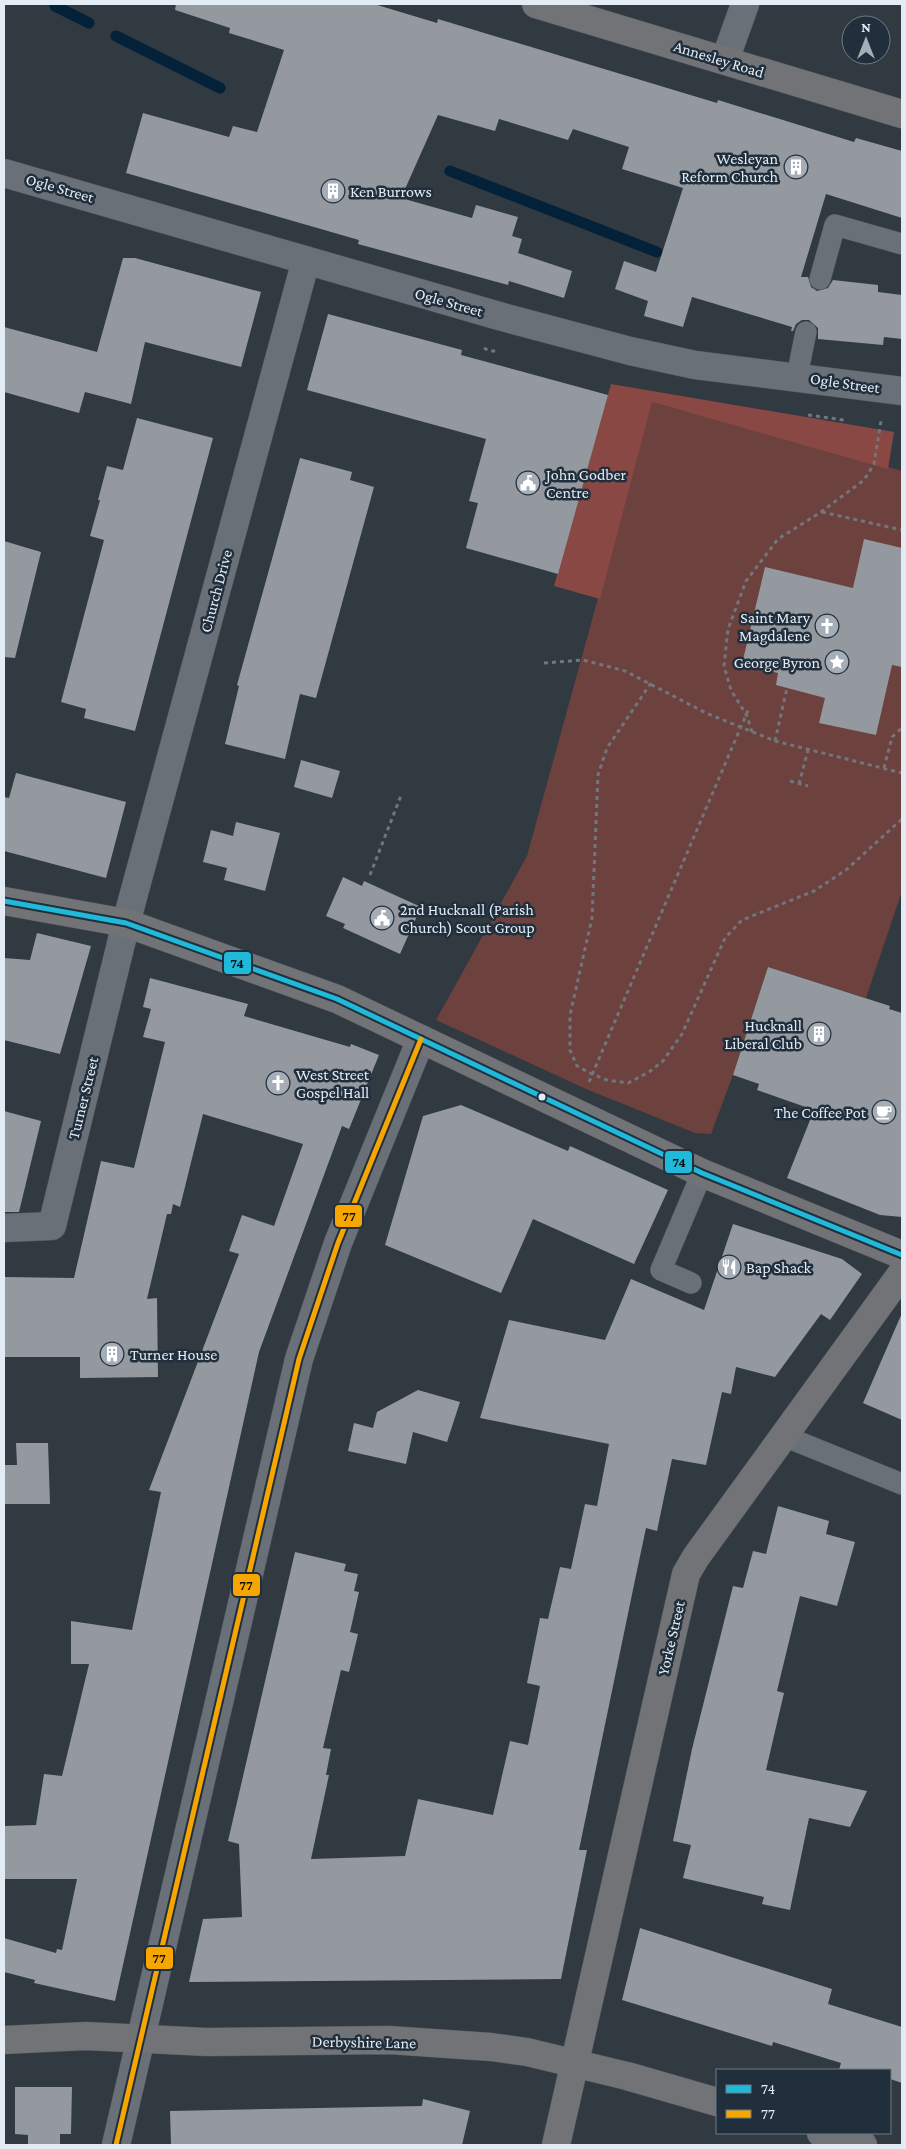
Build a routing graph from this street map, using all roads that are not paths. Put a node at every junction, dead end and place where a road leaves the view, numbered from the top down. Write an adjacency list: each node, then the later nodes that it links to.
1 (536, 4): 3 (street, Annesley Road)
2 (745, 4): 3 (street)
3 (725, 60): 4 (street, Annesley Road)
4 (902, 114)
5 (4, 173): 7 (street, Ogle Street)
6 (902, 244): 8 (lane)
7 (306, 260): 10 (street, Ogle Street); 13 (street, Church Drive)
8 (820, 279)
9 (806, 332): 10 (lane)
10 (797, 376): 11 (street, Ogle Street)
11 (902, 391)
12 (4, 901): 13 (street)
13 (126, 923): 14 (street); 16 (street, Turner Street)
14 (421, 1039): 15 (street); 22 (street)
15 (702, 1173): 17 (street); 19 (lane)
16 (4, 1228)
17 (902, 1255)
18 (902, 1273): 20 (street, Yorke Street)
19 (691, 1284)
20 (784, 1436): 21 (lane); 24 (street, Yorke Street)
21 (902, 1484)
22 (141, 2039): 23 (street, Derbyshire Lane); 24 (street, Derbyshire Lane); 27 (street)
23 (4, 2040)
24 (575, 2064): 25 (street, Derbyshire Lane); 28 (street, Yorke Street)
25 (716, 2102)
26 (824, 2134): 29 (street)
27 (116, 2145)
28 (556, 2145)
29 (863, 2145)

